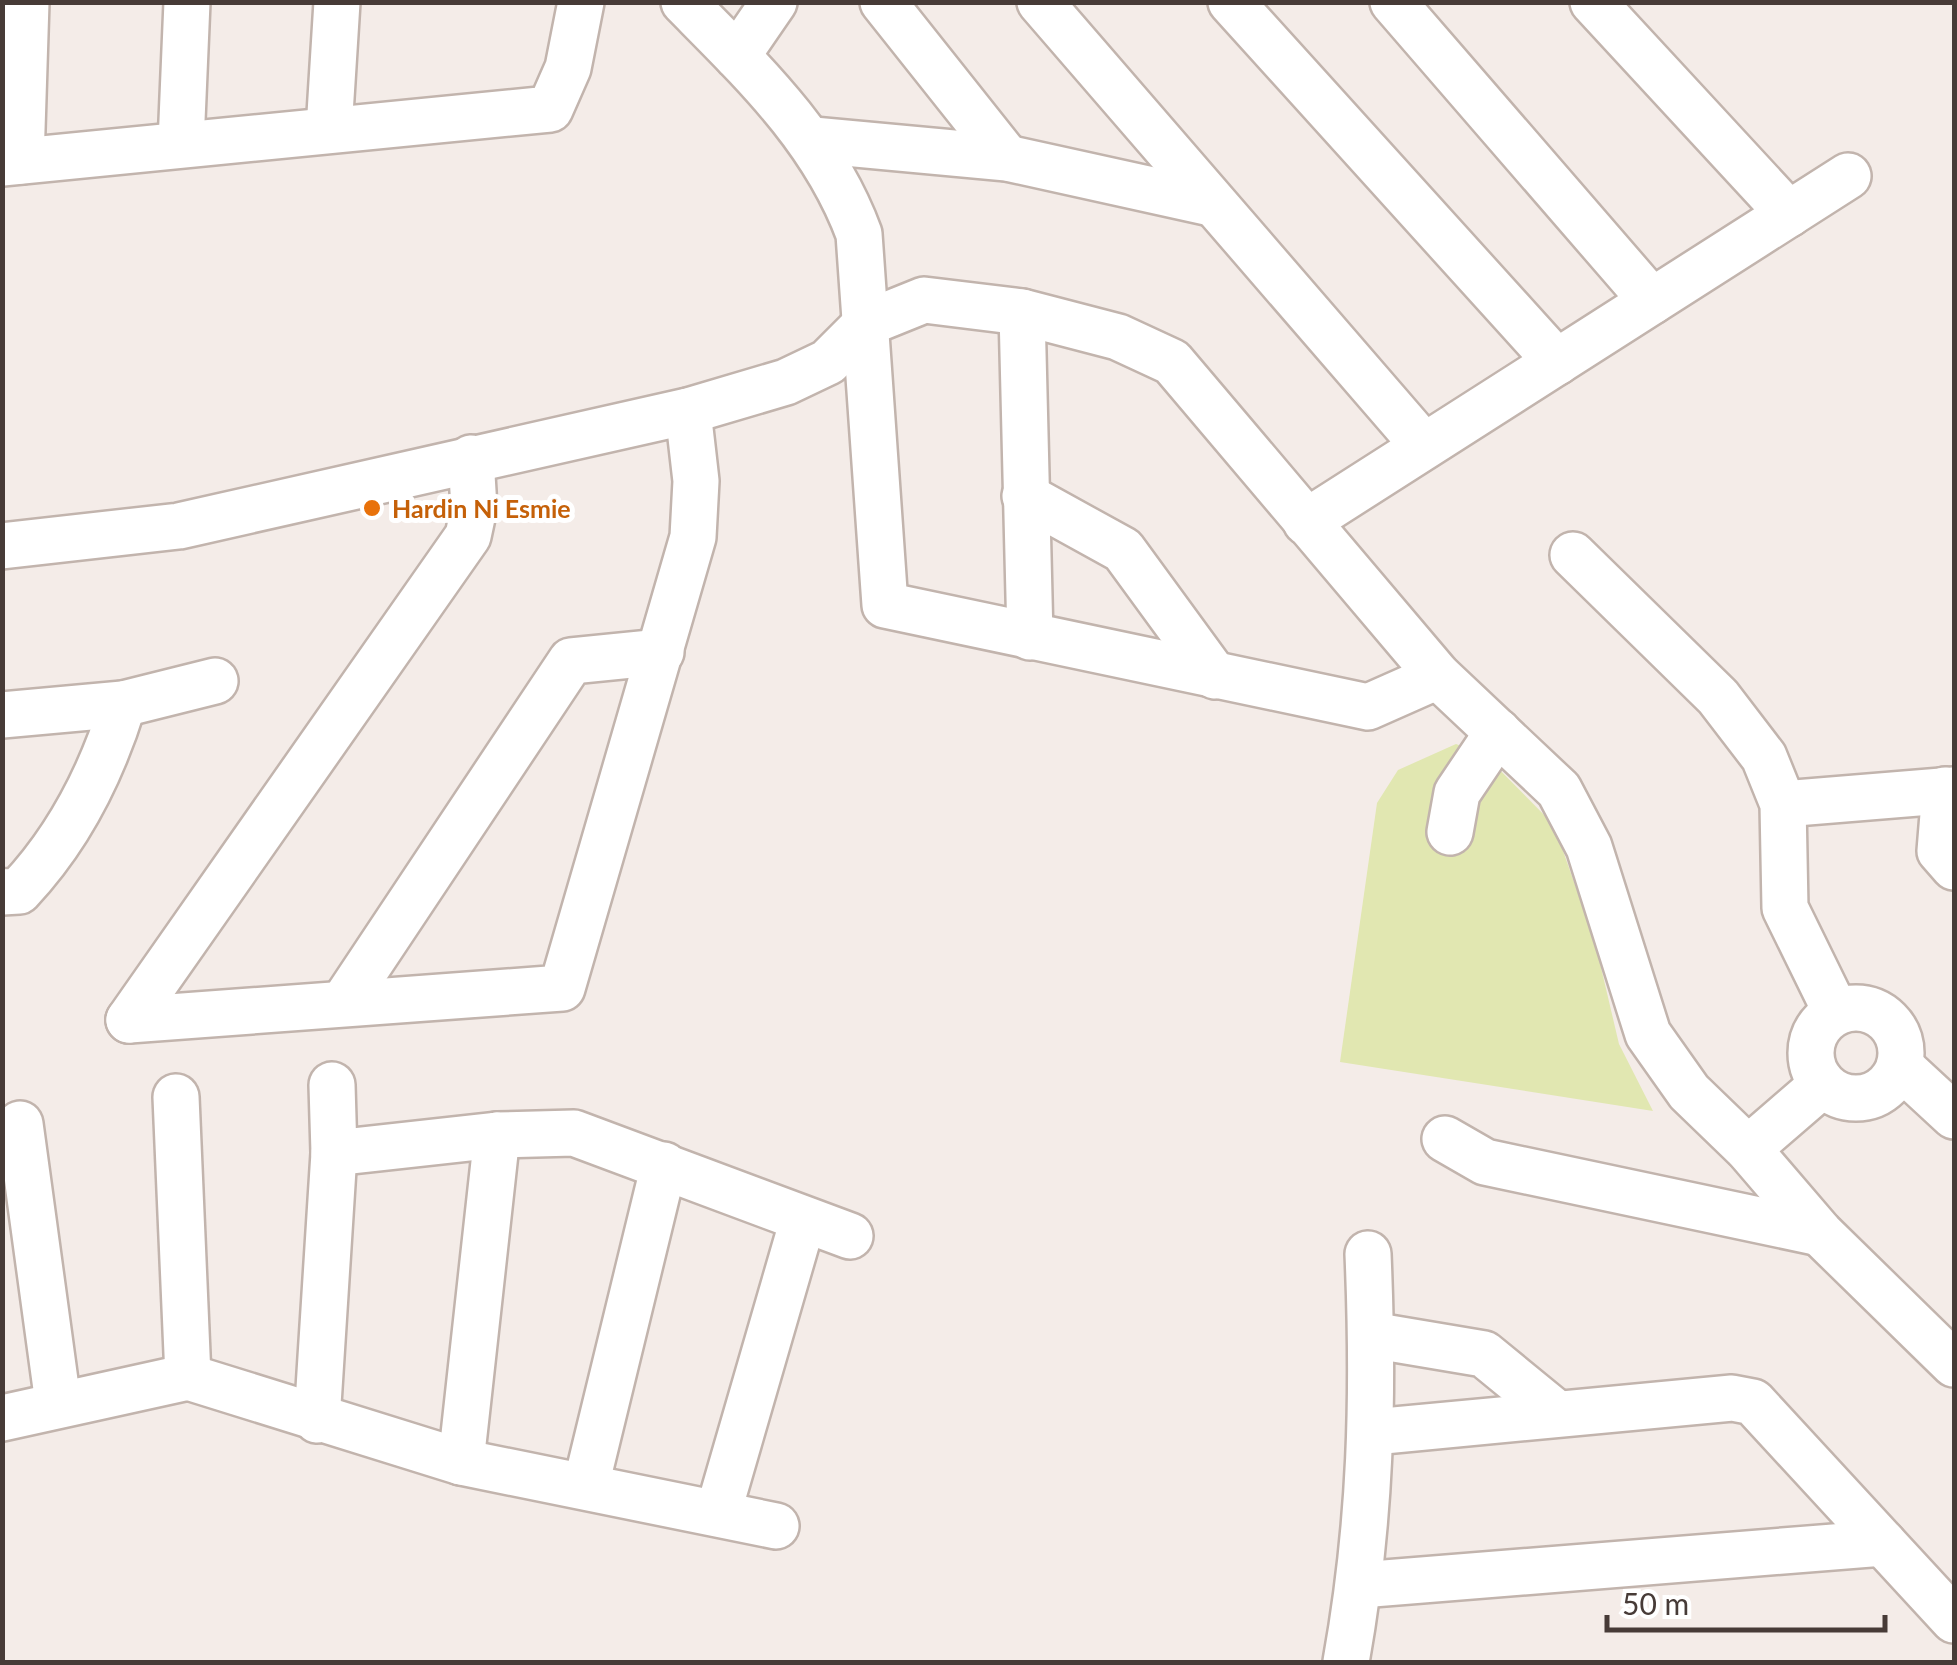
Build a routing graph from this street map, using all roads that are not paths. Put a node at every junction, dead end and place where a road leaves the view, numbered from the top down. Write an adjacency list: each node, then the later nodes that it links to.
1 (26, 2): 17 (street)
2 (187, 2): 15 (street)
3 (338, 2): 13 (street)
4 (580, 2): 13 (street)
5 (684, 2): 12 (street)
6 (774, 2): 12 (street)
7 (882, 2): 16 (street)
8 (1040, 2): 19 (street)
9 (1231, 2): 24 (street)
10 (1393, 2): 21 (street)
11 (1593, 2): 20 (street)
12 (737, 56): 14 (street)
13 (330, 130): 15 (street)
14 (813, 140): 16 (street); 23 (street)
15 (181, 144): 17 (street)
16 (1008, 158): 19 (street)
17 (12, 162)
18 (1848, 176): 20 (street)
19 (1211, 203): 26 (street)
20 (1789, 214): 21 (street)
21 (1652, 301): 24 (street)
22 (1022, 312): 23 (street); 28 (street); 29 (street)
23 (868, 324): 25 (street); 32 (street)
24 (1557, 362): 26 (street)
25 (688, 411): 27 (street); 33 (street)
26 (1424, 446): 29 (street)
27 (471, 458): 30 (street); 45 (street)
28 (1025, 496): 32 (street); 34 (street)
29 (1306, 522): 35 (street)
30 (2, 546)
31 (1572, 556): 41 (street)
32 (1030, 637): 34 (street)
33 (661, 652): 45 (street); 45 (street)
34 (1215, 676): 35 (street)
35 (1438, 676): 39 (street)
36 (215, 682): 37 (street)
37 (122, 704): 38 (street); 44 (street)
38 (2, 715)
39 (1498, 732): 42 (street); 55 (street)
40 (1950, 790): 41 (street); 43 (street)
41 (1784, 804): 46 (street)
42 (1450, 832)
43 (1954, 867)
44 (2, 892)
45 (344, 1002)
46 (1836, 1012): 47 (street); 48 (street)
47 (1901, 1067): 48 (street); 51 (street)
48 (1822, 1084): 55 (street)
49 (332, 1086): 56 (street)
50 (176, 1097): 64 (street)
51 (1954, 1116)
52 (20, 1124): 65 (street)
53 (496, 1136): 56 (street); 57 (street); 70 (street)
54 (1445, 1138): 59 (street)
55 (1748, 1149): 59 (street)
56 (334, 1153): 68 (street)
57 (664, 1165): 58 (street); 71 (street)
58 (803, 1220): 60 (street); 72 (street)
59 (1820, 1234): 63 (street)
60 (850, 1236)
61 (1368, 1254): 62 (street)
62 (1371, 1335): 66 (street); 69 (street)
63 (1954, 1364)
64 (188, 1377): 65 (street); 68 (street)
65 (58, 1403): 67 (street)
66 (1556, 1413): 69 (street); 74 (street)
67 (2, 1418)
68 (318, 1420): 70 (street)
69 (1373, 1432): 75 (street)
70 (461, 1462): 71 (street)
71 (586, 1485): 72 (street)
72 (718, 1513): 73 (street)
73 (776, 1526)
74 (1883, 1543): 75 (street); 76 (street)
75 (1360, 1586): 77 (street)
76 (1954, 1620)
77 (1346, 1662)

